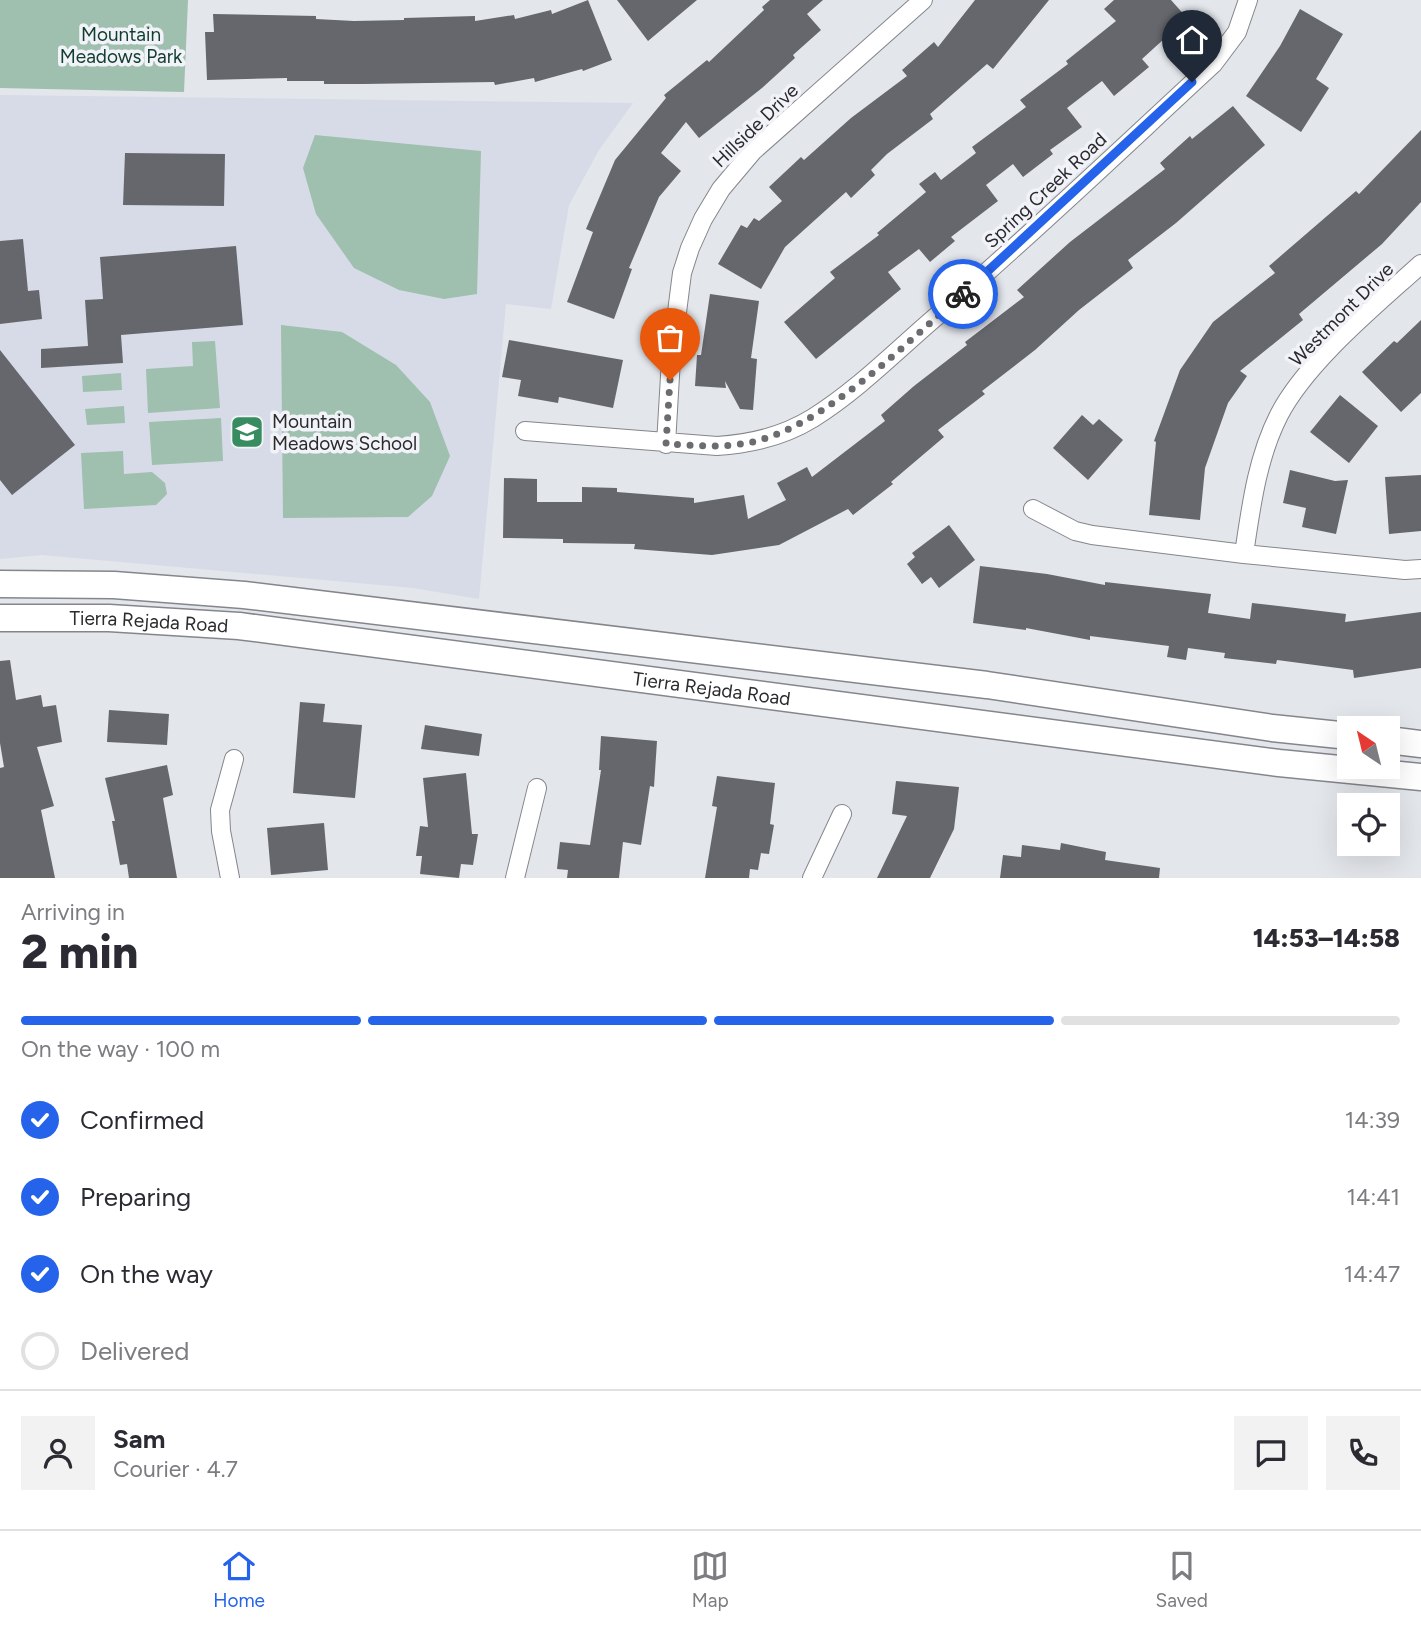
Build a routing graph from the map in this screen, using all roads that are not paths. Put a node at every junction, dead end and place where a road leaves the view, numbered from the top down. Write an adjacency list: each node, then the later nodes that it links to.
1 (923, 0): 5 (street, Hillside Drive)
2 (1248, 0): 5 (street, Spring Creek Road)
3 (1421, 264): 7 (street, Westmont Drive)
4 (525, 431): 5 (street, Spring Creek Road)
5 (666, 444)
6 (1034, 509): 7 (street)
7 (1244, 554): 8 (street)
8 (1421, 569)
9 (0, 584): 11 (main road, Tierra Rejada Road)
10 (0, 618): 15 (main road, Tierra Rejada Road)
11 (1337, 735)
12 (1400, 741): 13 (main road)
13 (1421, 744)
14 (234, 759): 18 (street)
15 (1421, 777)
16 (537, 788): 19 (street)
17 (842, 814): 20 (street)
18 (230, 878)
19 (515, 878)
20 (812, 878)

